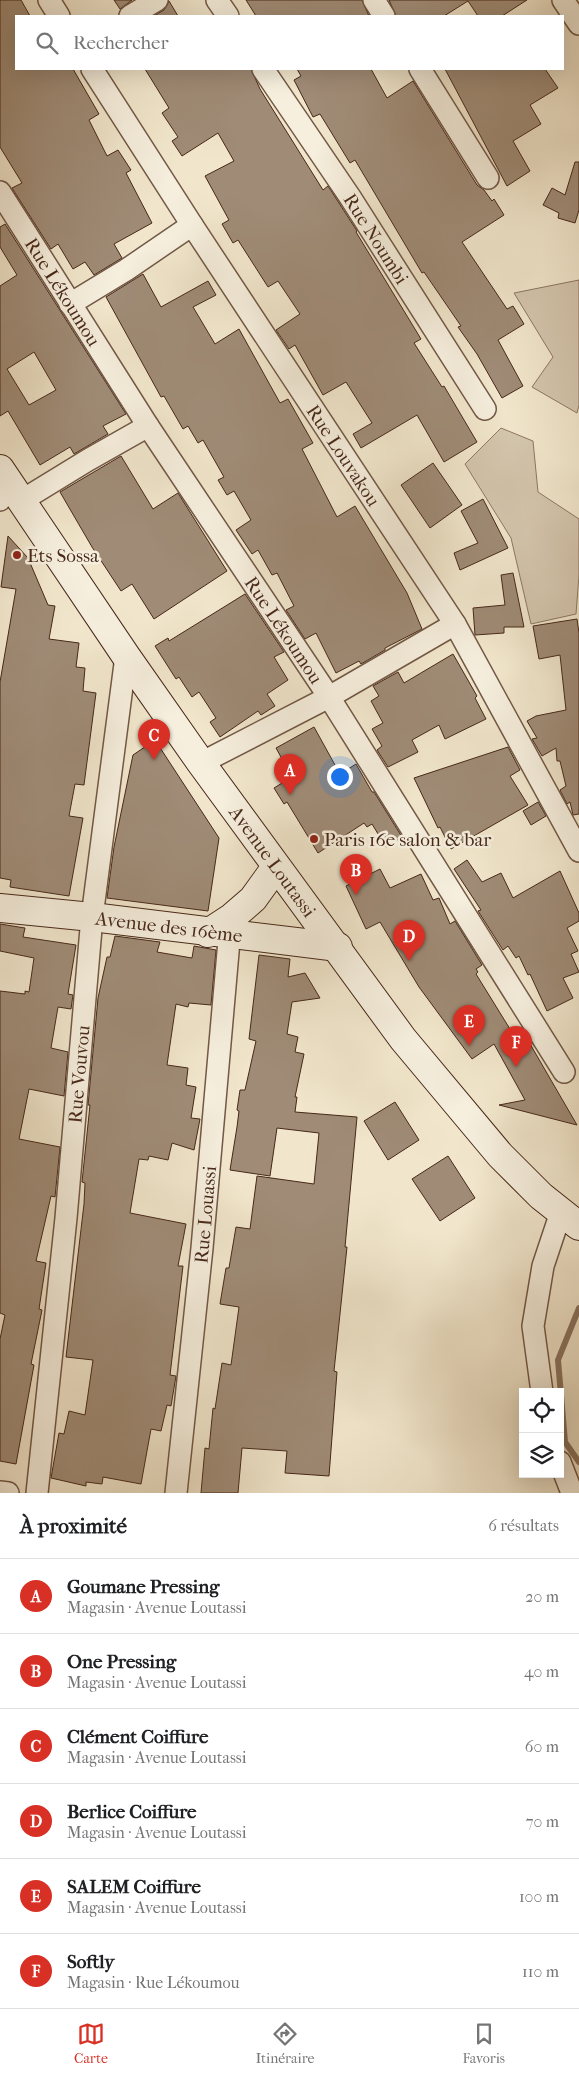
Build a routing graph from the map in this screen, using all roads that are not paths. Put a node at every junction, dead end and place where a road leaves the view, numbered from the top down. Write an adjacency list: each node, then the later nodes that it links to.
1 (48, 0): 6 (street)
2 (157, 0): 7 (street)
3 (217, 0): 8 (street)
4 (374, 0): 9 (street)
5 (563, 0): 10 (street)
6 (58, 15)
7 (132, 15)
8 (227, 15)
9 (383, 15)
10 (579, 24)
11 (93, 70): 16 (street, Rue Louvakou)
12 (264, 70): 18 (street, Rue Noumbi)
13 (421, 70): 14 (street)
14 (488, 178)
15 (0, 192): 17 (street, Rue Lékoumou)
16 (192, 224): 17 (street); 22 (street, Rue Louvakou)
17 (70, 304): 19 (street, Rue Lékoumou)
18 (485, 410)
19 (148, 426): 21 (street); 24 (street, Rue Lékoumou)
20 (1, 471): 21 (main road, Avenue Loutassi)
21 (11, 500): 23 (main road, Avenue Loutassi)
22 (455, 624): 24 (street); 26 (street, Rue Louvakou)
23 (126, 656): 25 (main road, Avenue Loutassi); 29 (street, Rue Vouvou)
24 (329, 697): 25 (street); 32 (street, Rue Lékoumou)
25 (201, 763): 27 (main road, Avenue Loutassi)
26 (579, 851)
27 (276, 867): 30 (main road); 31 (main road, Avenue Loutassi)
28 (0, 908): 29 (main road, Avenue des 16ème)
29 (92, 917): 30 (main road, Avenue des 16ème); 38 (street, Rue Vouvou)
30 (223, 928): 31 (main road, Avenue des 16ème); 39 (street, Rue Louassi)
31 (338, 947): 33 (main road, Avenue Loutassi)
32 (564, 1072)
33 (570, 1219): 34 (street)
34 (541, 1388)
35 (564, 1472): 40 (street)
36 (0, 1492): 37 (street)
37 (8, 1493)
38 (37, 1493)
39 (176, 1493)
40 (572, 1493)

